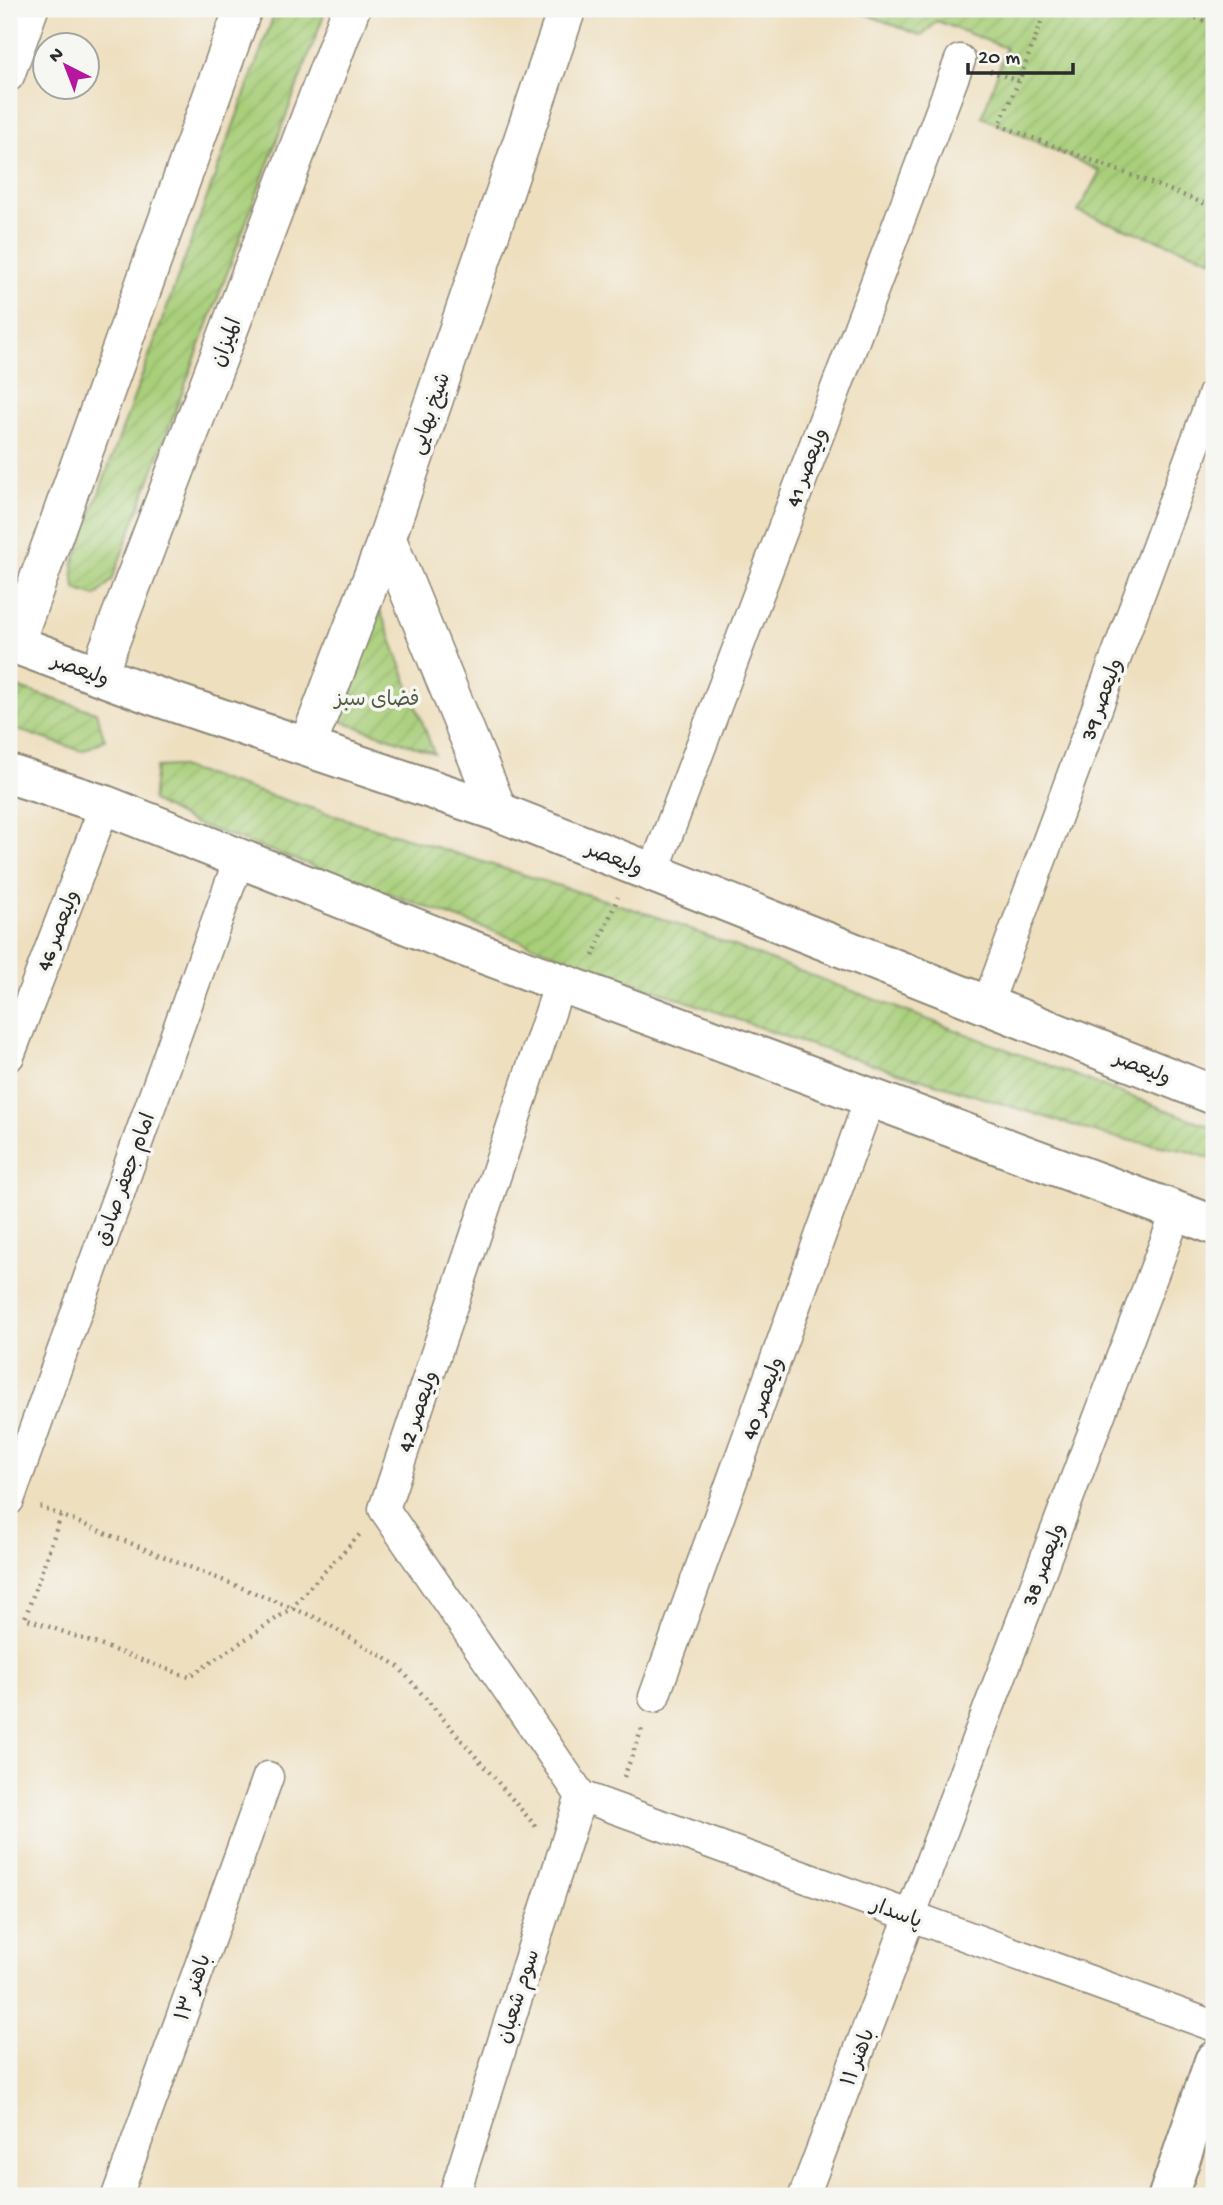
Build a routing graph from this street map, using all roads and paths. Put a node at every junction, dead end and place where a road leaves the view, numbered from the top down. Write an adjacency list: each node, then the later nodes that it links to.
1 (33, 9): 9 (street)
2 (243, 9): 13 (street)
3 (351, 9): 14 (street, المیزان)
4 (567, 9): 12 (street, شیخ بهایی)
5 (1046, 9): 10 (path)
6 (1169, 9): 7 (path)
7 (1214, 24)
8 (960, 60): 20 (street, ولیعصر 41)
9 (11, 61)
10 (1214, 207)
11 (1214, 393): 22 (street, ولیعصر 39)
12 (387, 538): 15 (street, شیخ بهایی); 18 (street)
13 (12, 643): 14 (main road, ولیعصر)
14 (98, 675): 15 (main road, ولیعصر)
15 (307, 747): 18 (main road, ولیعصر)
16 (9, 774): 17 (main road)
17 (104, 805): 19 (main road); 23 (street, ولیعصر 46)
18 (499, 812): 20 (main road, ولیعصر)
19 (239, 859): 21 (main road); 28 (street, امام جعفر صادق)
20 (643, 869): 21 (path); 22 (main road, ولیعصر)
21 (569, 986): 25 (main road); 29 (street, ولیعصر 42)
22 (987, 1005): 24 (main road, ولیعصر)
23 (9, 1056)
24 (1214, 1095)
25 (870, 1098): 26 (main road); 32 (street, ولیعصر 40)
26 (1177, 1211): 27 (main road); 37 (street, ولیعصر 38)
27 (1214, 1225)
28 (10, 1498): 30 (path)
29 (384, 1509): 31 (path); 34 (street)
30 (61, 1516): 31 (path); 31 (path)
31 (292, 1608): 36 (path)
32 (654, 1698): 35 (path)
33 (268, 1777): 40 (street, باهنر ۱۳)
34 (581, 1796): 35 (street, پاسدار); 36 (street, سوم شعبان)
35 (613, 1808): 37 (street, پاسدار)
36 (561, 1856): 41 (street, سوم شعبان)
37 (910, 1917): 38 (street, پاسدار); 42 (street, باهنر ۱۱)
38 (1214, 2026)
39 (1214, 2061): 43 (main road)
40 (117, 2196)
41 (454, 2196)
42 (804, 2196)
43 (1168, 2196)

